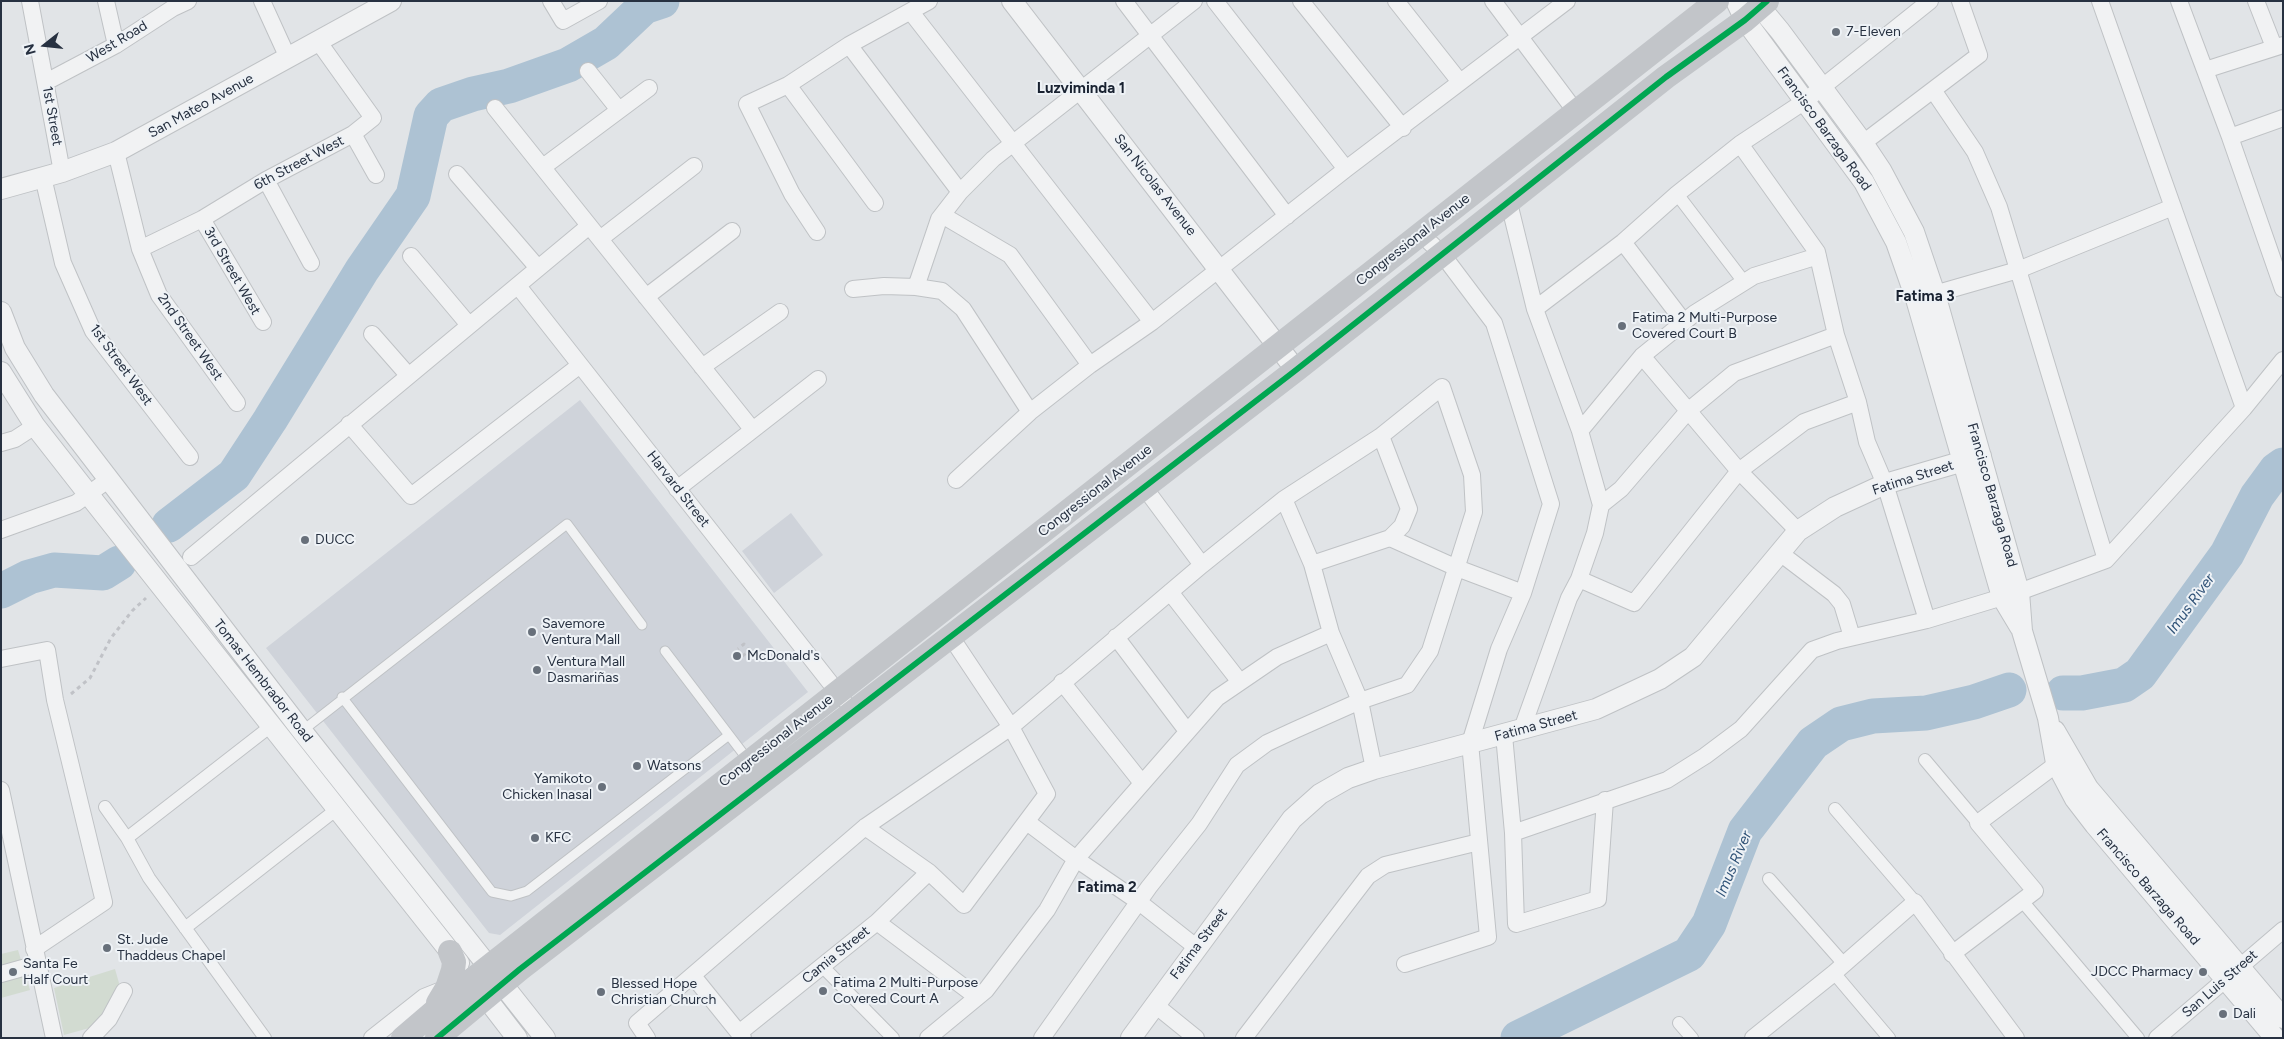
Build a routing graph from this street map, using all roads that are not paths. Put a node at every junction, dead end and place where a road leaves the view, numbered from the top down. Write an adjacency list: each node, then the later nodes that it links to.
1 (30, 1): 35 (street, 1st Street)
2 (106, 1): 29 (street)
3 (188, 1): 23 (street, West Road)
4 (262, 1): 32 (street)
5 (391, 1): 28 (street, San Mateo Avenue)
6 (551, 1): 7 (street)
7 (599, 1)
8 (929, 1): 25 (street)
9 (1012, 1): 40 (street, San Nicolas Avenue)
10 (1124, 1): 26 (street)
11 (1194, 1): 26 (street)
12 (1216, 1): 56 (street)
13 (1301, 1): 47 (street)
14 (1396, 1): 36 (street)
15 (1493, 1): 27 (street)
16 (1567, 1): 27 (street)
17 (1717, 1): 45 (main road, Congressional Avenue)
18 (1930, 1): 39 (street)
19 (1960, 1): 41 (street)
20 (2100, 1): 67 (street)
21 (2179, 1): 33 (street)
22 (2256, 1): 31 (street)
23 (172, 4): 29 (street, West Road)
24 (1752, 6): 39 (street, Francisco Barzaga Road); 42 (street, Francisco Barzaga Road); 66 (main road, Congressional Avenue)
25 (911, 12): 30 (street); 50 (street)
26 (1150, 35): 40 (street); 69 (street)
27 (1521, 36): 36 (street); 45 (street)
28 (318, 41): 32 (street, San Mateo Avenue); 48 (street, 6th Street West)
29 (116, 45): 35 (street, West Road)
30 (850, 45): 37 (street); 63 (street)
31 (2278, 46): 33 (street)
32 (288, 58): 53 (street, San Mateo Avenue)
33 (2205, 70): 49 (street)
34 (588, 72): 44 (street)
35 (46, 82): 57 (street, 1st Street)
36 (1460, 82): 47 (street)
37 (788, 85): 65 (street); 73 (street)
38 (649, 88): 44 (street)
39 (1821, 88): 42 (street); 51 (street, Francisco Barzaga Road)
40 (1080, 90): 50 (street); 83 (street, San Nicolas Avenue)
41 (1933, 90): 51 (street); 84 (street)
42 (1805, 101): 52 (street); 91 (street, Francisco Barzaga Road)
43 (495, 108): 55 (street)
44 (619, 110): 55 (street)
45 (1576, 112): 74 (main road, Congressional Avenue)
46 (2283, 118): 49 (street)
47 (1403, 128): 56 (street)
48 (354, 134): 59 (street); 61 (street, 6th Street West)
49 (2230, 137): 89 (street)
50 (1014, 142): 63 (street); 96 (street)
51 (1863, 143): 91 (street, Francisco Barzaga Road)
52 (1740, 144): 64 (street); 80 (street)
53 (116, 152): 57 (street, San Mateo Avenue); 77 (street, 2nd Street West)
54 (694, 166): 75 (street)
55 (543, 167): 71 (street)
56 (1346, 169): 69 (street)
57 (62, 172): 60 (street, San Mateo Avenue)
58 (457, 174): 82 (street)
59 (376, 175)
60 (43, 177): 62 (street, San Mateo Avenue); 122 (street, 1st Street West)
61 (266, 180): 70 (street, 6th Street West); 81 (street)
62 (1, 190)
63 (960, 192): 68 (street)
64 (1677, 194): 76 (street); 85 (street)
65 (875, 203)
66 (1509, 203): 78 (main road, Congressional Avenue); 92 (street)
67 (2173, 207): 84 (street); 113 (street)
68 (942, 215): 87 (street); 105 (street)
69 (1287, 216): 83 (street)
70 (202, 219): 77 (street, 6th Street West); 95 (street, 3rd Street West)
71 (589, 226): 75 (street); 82 (street)
72 (732, 231): 90 (street)
73 (817, 232)
74 (1421, 234): 78 (street); 101 (main road, Congressional Avenue)
75 (600, 239): 90 (street)
76 (1623, 242): 92 (street); 97 (street)
77 (140, 249): 112 (street, 2nd Street West)
78 (1442, 254): 107 (main road, Congressional Avenue); 144 (street)
79 (411, 256): 98 (street)
80 (1818, 256): 85 (street); 100 (street)
81 (311, 263)
82 (538, 268): 86 (street)
83 (1220, 269): 96 (street); 101 (street, San Nicolas Avenue)
84 (2018, 270): 91 (street); 138 (street)
85 (1744, 282): 97 (street)
86 (518, 286): 98 (street); 104 (street, Harvard Street)
87 (916, 287): 88 (street); 115 (street)
88 (853, 289)
89 (2283, 289)
90 (646, 297): 106 (street)
91 (1926, 297): 123 (street, Francisco Barzaga Road)
92 (1535, 309): 119 (street)
93 (1, 312): 125 (street, Tomas Hembrador Road)
94 (780, 312): 106 (street)
95 (263, 322)
96 (1152, 322): 105 (street)
97 (1684, 322): 102 (street)
98 (469, 325): 109 (street)
99 (372, 334): 109 (street)
100 (1836, 335): 111 (street); 114 (street)
101 (1278, 346): 107 (street, San Nicolas Avenue); 156 (main road, Congressional Avenue)
102 (1642, 356): 114 (street); 119 (street)
103 (2283, 360): 113 (street)
104 (580, 365): 116 (street); 129 (street, Harvard Street)
105 (1090, 365): 115 (street)
106 (702, 367): 118 (street)
107 (1296, 370): 128 (main road, Congressional Avenue)
108 (1, 372): 117 (street, Tomas Hembrador Road)
109 (408, 375): 116 (street)
110 (818, 378): 118 (street)
111 (1858, 402): 124 (street); 127 (street)
112 (237, 403)
113 (2244, 408): 138 (street)
114 (1688, 411): 124 (street); 132 (street)
115 (1030, 412): 126 (street)
116 (349, 424): 137 (street)
117 (35, 426): 121 (street); 130 (street, Tomas Hembrador Road)
118 (752, 429): 129 (street)
119 (1580, 431): 132 (street)
120 (1381, 436): 131 (street); 135 (street); 141 (street)
121 (1, 443)
122 (190, 457)
123 (1972, 459): 127 (street, Fatima Street); 145 (street, Francisco Barzaga Road)
124 (1739, 471): 134 (street); 142 (street)
125 (108, 480): 130 (street); 162 (street, Tomas Hembrador Road)
126 (956, 480)
127 (1885, 484): 134 (street, Fatima Street); 146 (street)
128 (1144, 487): 140 (street); 149 (main road, Congressional Avenue)
129 (678, 489): 156 (street, Harvard Street)
130 (88, 495): 133 (street); 160 (street, Tomas Hembrador Road)
131 (1284, 499): 139 (street); 140 (street)
132 (1600, 506): 142 (street)
133 (1, 530)
134 (1798, 531): 136 (street, Fatima Street)
135 (1390, 538): 139 (street); 141 (street)
136 (1780, 553): 151 (street); 164 (street, Fatima Street)
137 (191, 557)
138 (2106, 560): 145 (street)
139 (1312, 564): 148 (street)
140 (1202, 565): 143 (street)
141 (1457, 568): 144 (street); 158 (street)
142 (1579, 579): 164 (street)
143 (1170, 592): 150 (street); 155 (street)
144 (1524, 593): 166 (street)
145 (2010, 594): 146 (street); 167 (street, Francisco Barzaga Road)
146 (1926, 620): 151 (street)
147 (642, 625): 157 (lane)
148 (1331, 633): 155 (street); 158 (street)
149 (951, 637): 159 (main road, Congressional Avenue); 161 (street)
150 (1116, 637): 154 (street); 163 (street)
151 (1852, 637): 173 (street)
152 (665, 651): 165 (lane)
153 (1, 659): 195 (street)
154 (1062, 682): 161 (street); 171 (street)
155 (1240, 682): 163 (street)
156 (838, 693): 159 (street, Harvard Street); 170 (main road, Congressional Avenue)
157 (342, 698): 162 (lane); 165 (lane)
158 (1360, 701): 169 (street); 186 (street)
159 (854, 713): 170 (main road, Congressional Avenue)
160 (271, 726): 175 (street, Tomas Hembrador Road); 181 (street)
161 (1011, 727): 177 (street); 179 (street)
162 (302, 731): 202 (street, Tomas Hembrador Road)
163 (1187, 731): 171 (street)
164 (1513, 732): 166 (street, Fatima Street); 180 (street)
165 (729, 735): 170 (lane)
166 (1470, 743): 169 (street, Fatima Street); 182 (street)
167 (2062, 759): 178 (street); 199 (street, Francisco Barzaga Road)
168 (1925, 760): 178 (street)
169 (1374, 769): 192 (street, Fatima Street)
170 (757, 772): 202 (main road, Congressional Avenue)
171 (1142, 783): 183 (street)
172 (1, 790): 195 (street)
173 (1604, 800): 180 (street); 180 (street)
174 (105, 807): 181 (street)
175 (337, 809): 190 (street); 193 (street, Tomas Hembrador Road)
176 (1835, 809): 187 (street)
177 (1027, 822): 183 (street); 184 (street)
178 (1978, 823): 188 (street)
179 (865, 827): 184 (street); 201 (street)
180 (1514, 833)
181 (127, 838): 190 (street)
182 (1479, 842): 196 (street); 224 (street)
183 (1076, 859): 186 (street); 205 (street)
184 (928, 872): 189 (street, Camia Street)
185 (1768, 879): 198 (street)
186 (1139, 902): 192 (street); 221 (street)
187 (1915, 902): 194 (street); 198 (street)
188 (2023, 902): 194 (street); 229 (street)
189 (877, 922): 197 (street, Camia Street); 205 (street)
190 (185, 928): 213 (street)
191 (2283, 930): 199 (street, San Luis Street)
192 (1196, 947): 206 (street, Fatima Street)
193 (450, 952): 202 (street, Tomas Hembrador Road); 203 (main road)
194 (1952, 954): 228 (street)
195 (36, 956): 200 (street); 211 (street)
196 (1405, 964)
197 (822, 966): 210 (street, Camia Street); 219 (street)
198 (1839, 969): 226 (street); 227 (street)
199 (2234, 973): 207 (street, Francisco Barzaga Road); 230 (street, San Luis Street); 231 (street, Francisco Barzaga Road)
200 (1, 974)
201 (693, 976): 210 (street); 218 (street)
202 (488, 982): 203 (street, Congressional Avenue); 209 (main road, Congressional Avenue); 216 (street, Tomas Hembrador Road); 217 (street, Tomas Hembrador Road)
203 (447, 988): 209 (main road); 214 (street, Congressional Avenue)
204 (124, 992): 212 (street)
205 (978, 998): 220 (street)
206 (1154, 1004): 222 (street, Fatima Street); 223 (street)
207 (2283, 1018)
208 (1679, 1023): 225 (street)
209 (434, 1027): 215 (main road, Congressional Avenue)
210 (741, 1035)
211 (54, 1038)
212 (91, 1038)
213 (265, 1038)
214 (372, 1038)
215 (403, 1038)
216 (518, 1038)
217 (545, 1038)
218 (648, 1038)
219 (893, 1038)
220 (928, 1038)
221 (1042, 1038)
222 (1131, 1038)
223 (1196, 1038)
224 (1244, 1038)
225 (1692, 1038)
226 (1753, 1038)
227 (1889, 1038)
228 (2016, 1038)
229 (2138, 1038)
230 (2157, 1038)
231 (2275, 1038)

